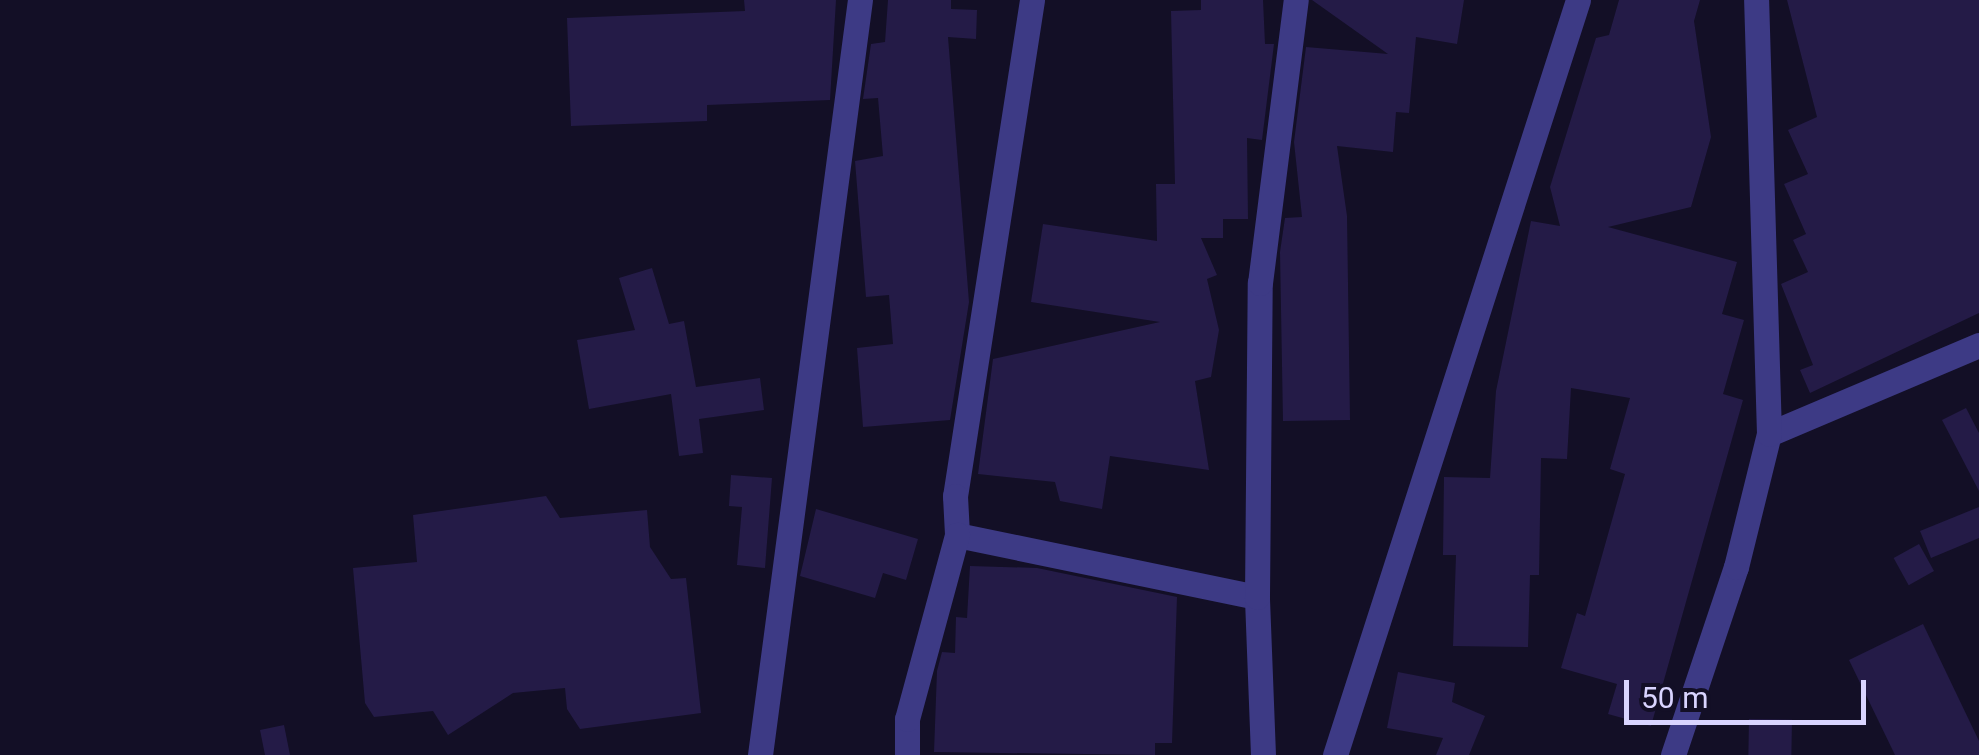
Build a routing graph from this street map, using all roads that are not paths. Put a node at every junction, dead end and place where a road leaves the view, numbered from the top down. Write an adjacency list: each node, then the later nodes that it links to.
1 (860, 0): 10 (street)
2 (1032, 0): 8 (street)
3 (1296, 0): 9 (street)
4 (1578, 0): 13 (street)
5 (1756, 0): 7 (street)
6 (1979, 345): 7 (street)
7 (1769, 434): 14 (street)
8 (956, 534): 9 (street); 11 (street)
9 (1257, 597): 12 (street)
10 (760, 755)
11 (908, 755)
12 (1263, 755)
13 (1335, 755)
14 (1673, 755)

